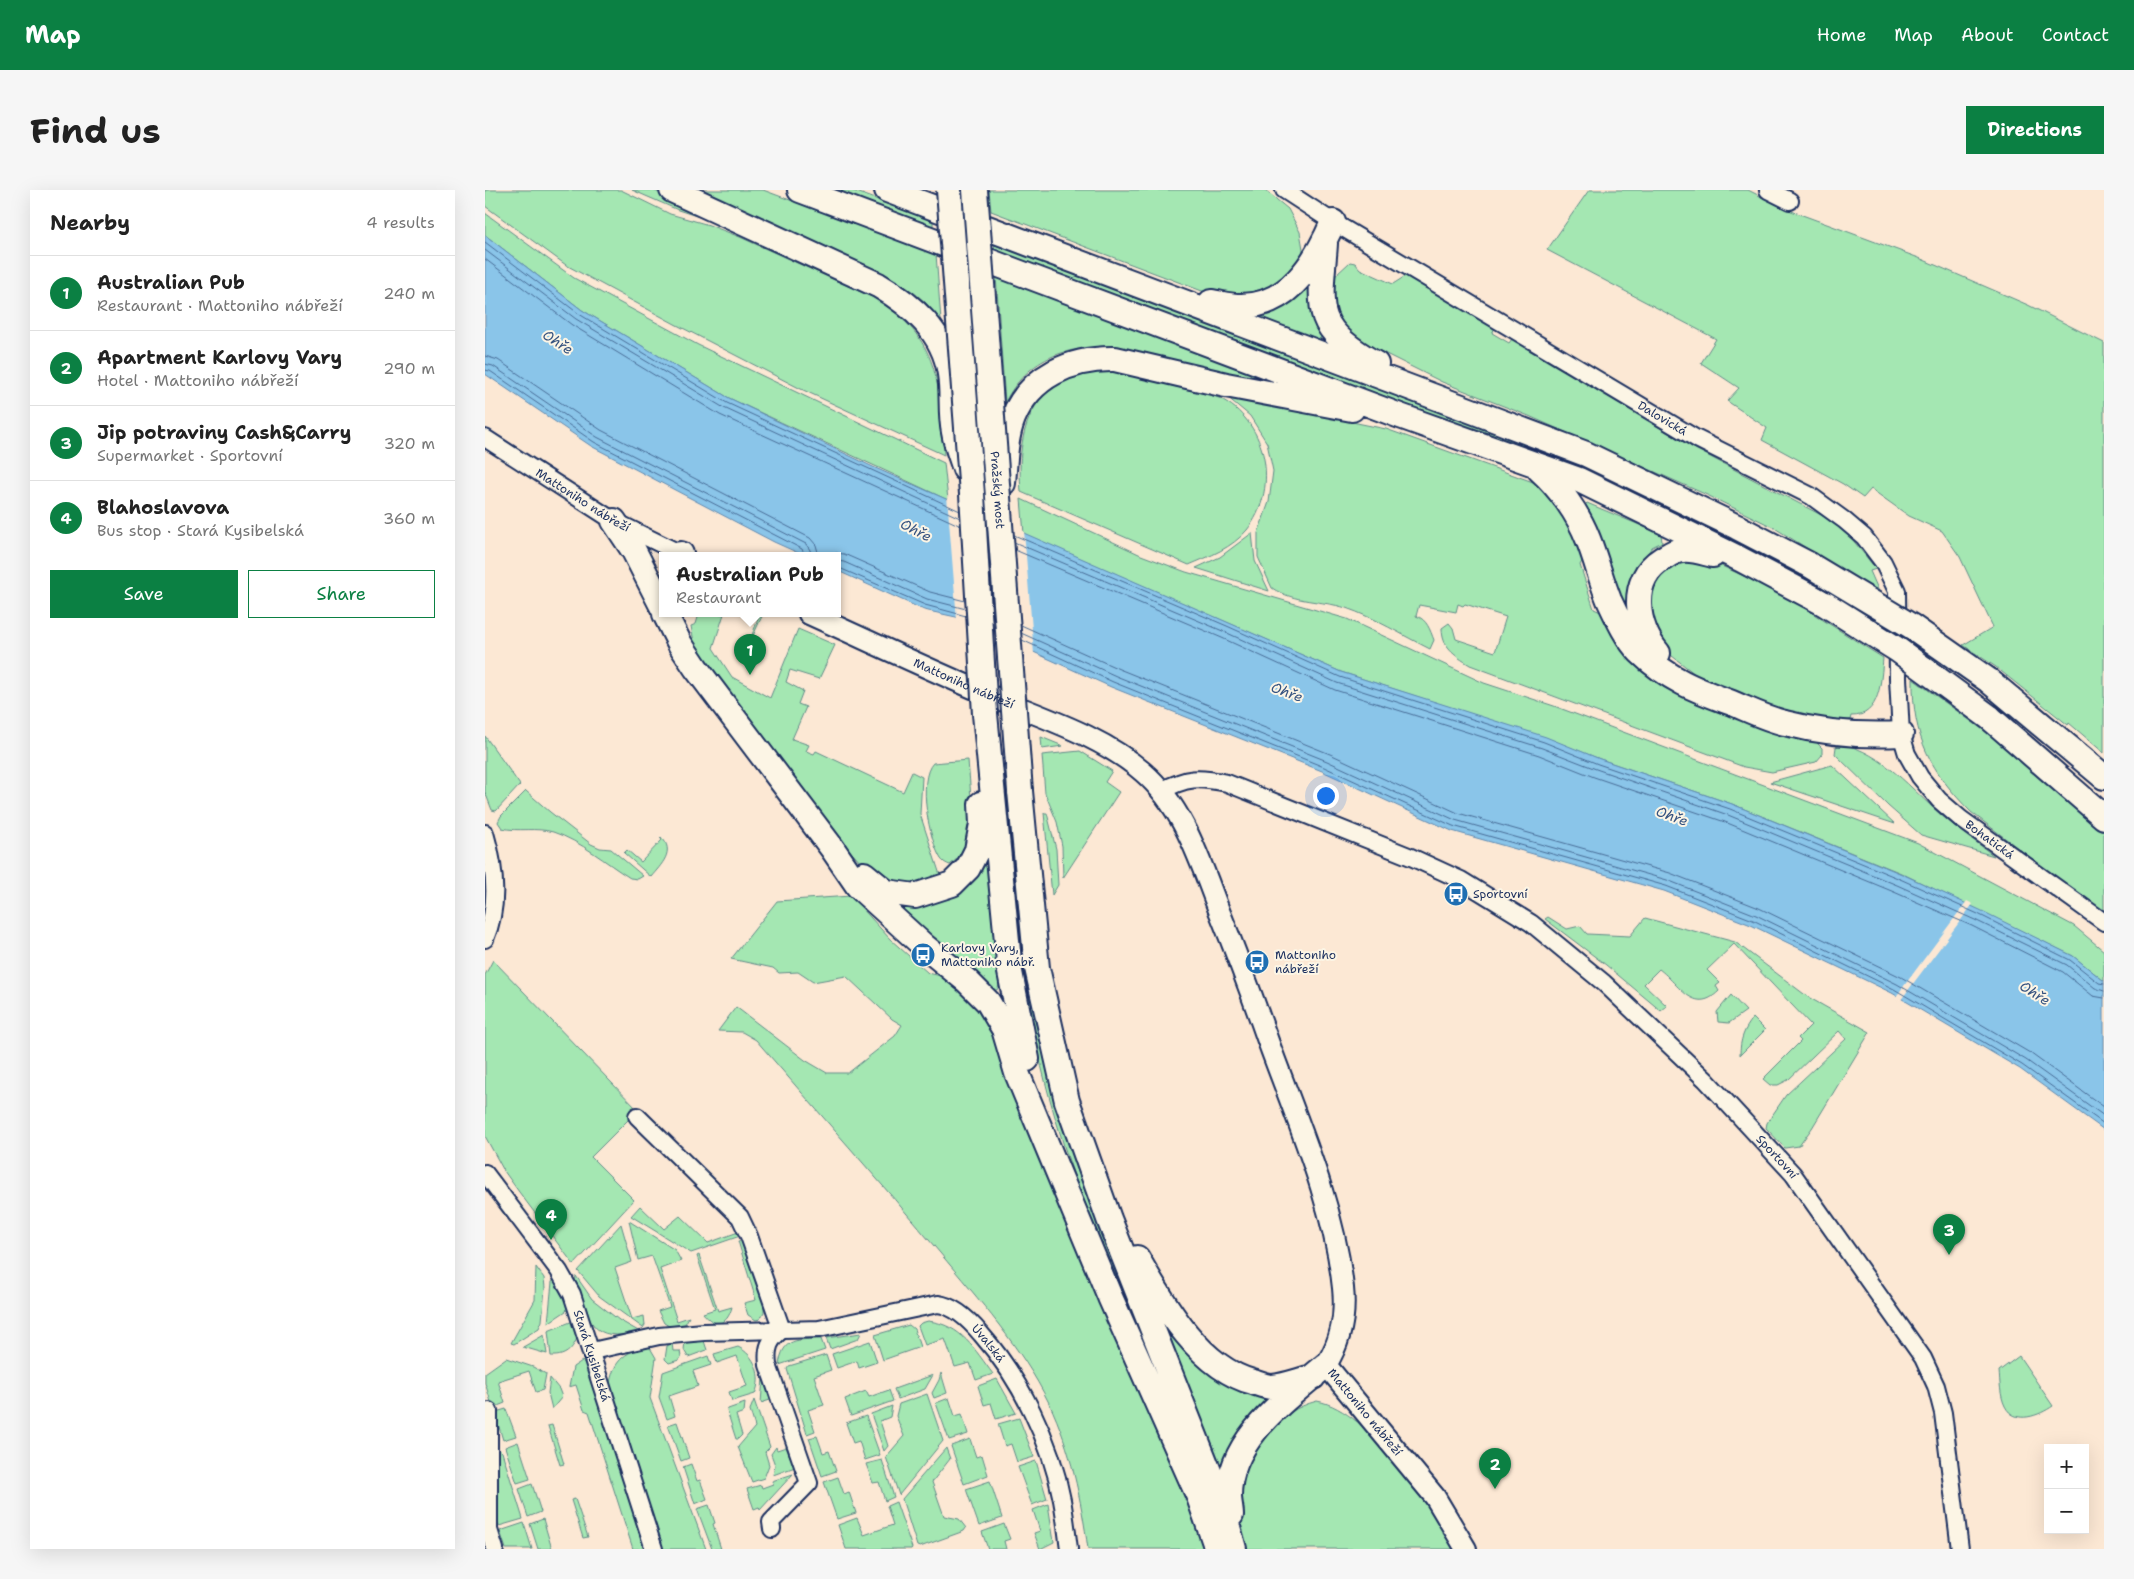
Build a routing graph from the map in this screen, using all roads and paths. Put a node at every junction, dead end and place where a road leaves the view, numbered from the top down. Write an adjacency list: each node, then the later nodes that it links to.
1 (671, 190): 15 (highway, bridge)
2 (800, 190): 12 (highway)
3 (887, 190): 10 (highway)
4 (949, 190): 15 (highway, Pražský most, bridge)
5 (975, 190): 16 (highway, Pražský most, bridge)
6 (1284, 190): 9 (street, Dalovická)
7 (1768, 190): 8 (street)
8 (1790, 201)
9 (1329, 232): 10 (highway); 11 (highway); 26 (street, Dalovická)
10 (1150, 289): 11 (highway)
11 (1429, 394): 27 (highway, bridge)
12 (1400, 416): 14 (highway); 16 (highway, bridge)
13 (485, 438): 17 (street, Mattoniho nábřeží)
14 (1533, 464): 19 (highway); 25 (highway)
15 (972, 494): 28 (highway, Pražský most, bridge)
16 (999, 516): 39 (highway, Pražský most, bridge)
17 (614, 521): 18 (street, Mattoniho nábřeží); 20 (highway)
18 (675, 552)
19 (1740, 560): 25 (highway); 30 (highway, bridge)
20 (659, 588)
21 (666, 617): 24 (highway)
22 (685, 617): 24 (highway)
23 (816, 617): 29 (main road, Mattoniho nábřeží)
24 (696, 668): 32 (highway)
25 (1703, 692): 26 (highway)
26 (1901, 734): 33 (street, Bohatická)
27 (2104, 777)
28 (986, 789): 32 (highway); 38 (highway)
29 (1161, 790): 42 (main road, Mattoniho nábřeží); 51 (street, Sportovní)
30 (2104, 817)
31 (485, 832): 34 (street)
32 (832, 848): 38 (highway)
33 (2104, 922)
34 (485, 939)
35 (637, 1116): 40 (street)
36 (485, 1164): 37 (street, Stará Kysibelská)
37 (489, 1177): 41 (street, Stará Kysibelská)
38 (1061, 1178): 48 (highway)
39 (1109, 1219): 42 (highway); 49 (highway)
40 (783, 1330): 41 (street, Úvalská); 44 (street); 47 (street, Úvalská)
41 (592, 1351): 46 (street, Stará Kysibelská)
42 (1320, 1371): 49 (highway); 50 (main road, Mattoniho nábřeží)
43 (489, 1411): 45 (street)
44 (772, 1529)
45 (495, 1549)
46 (654, 1549)
47 (1069, 1549)
48 (1217, 1549)
49 (1235, 1549)
50 (1466, 1549)
51 (1960, 1549)

